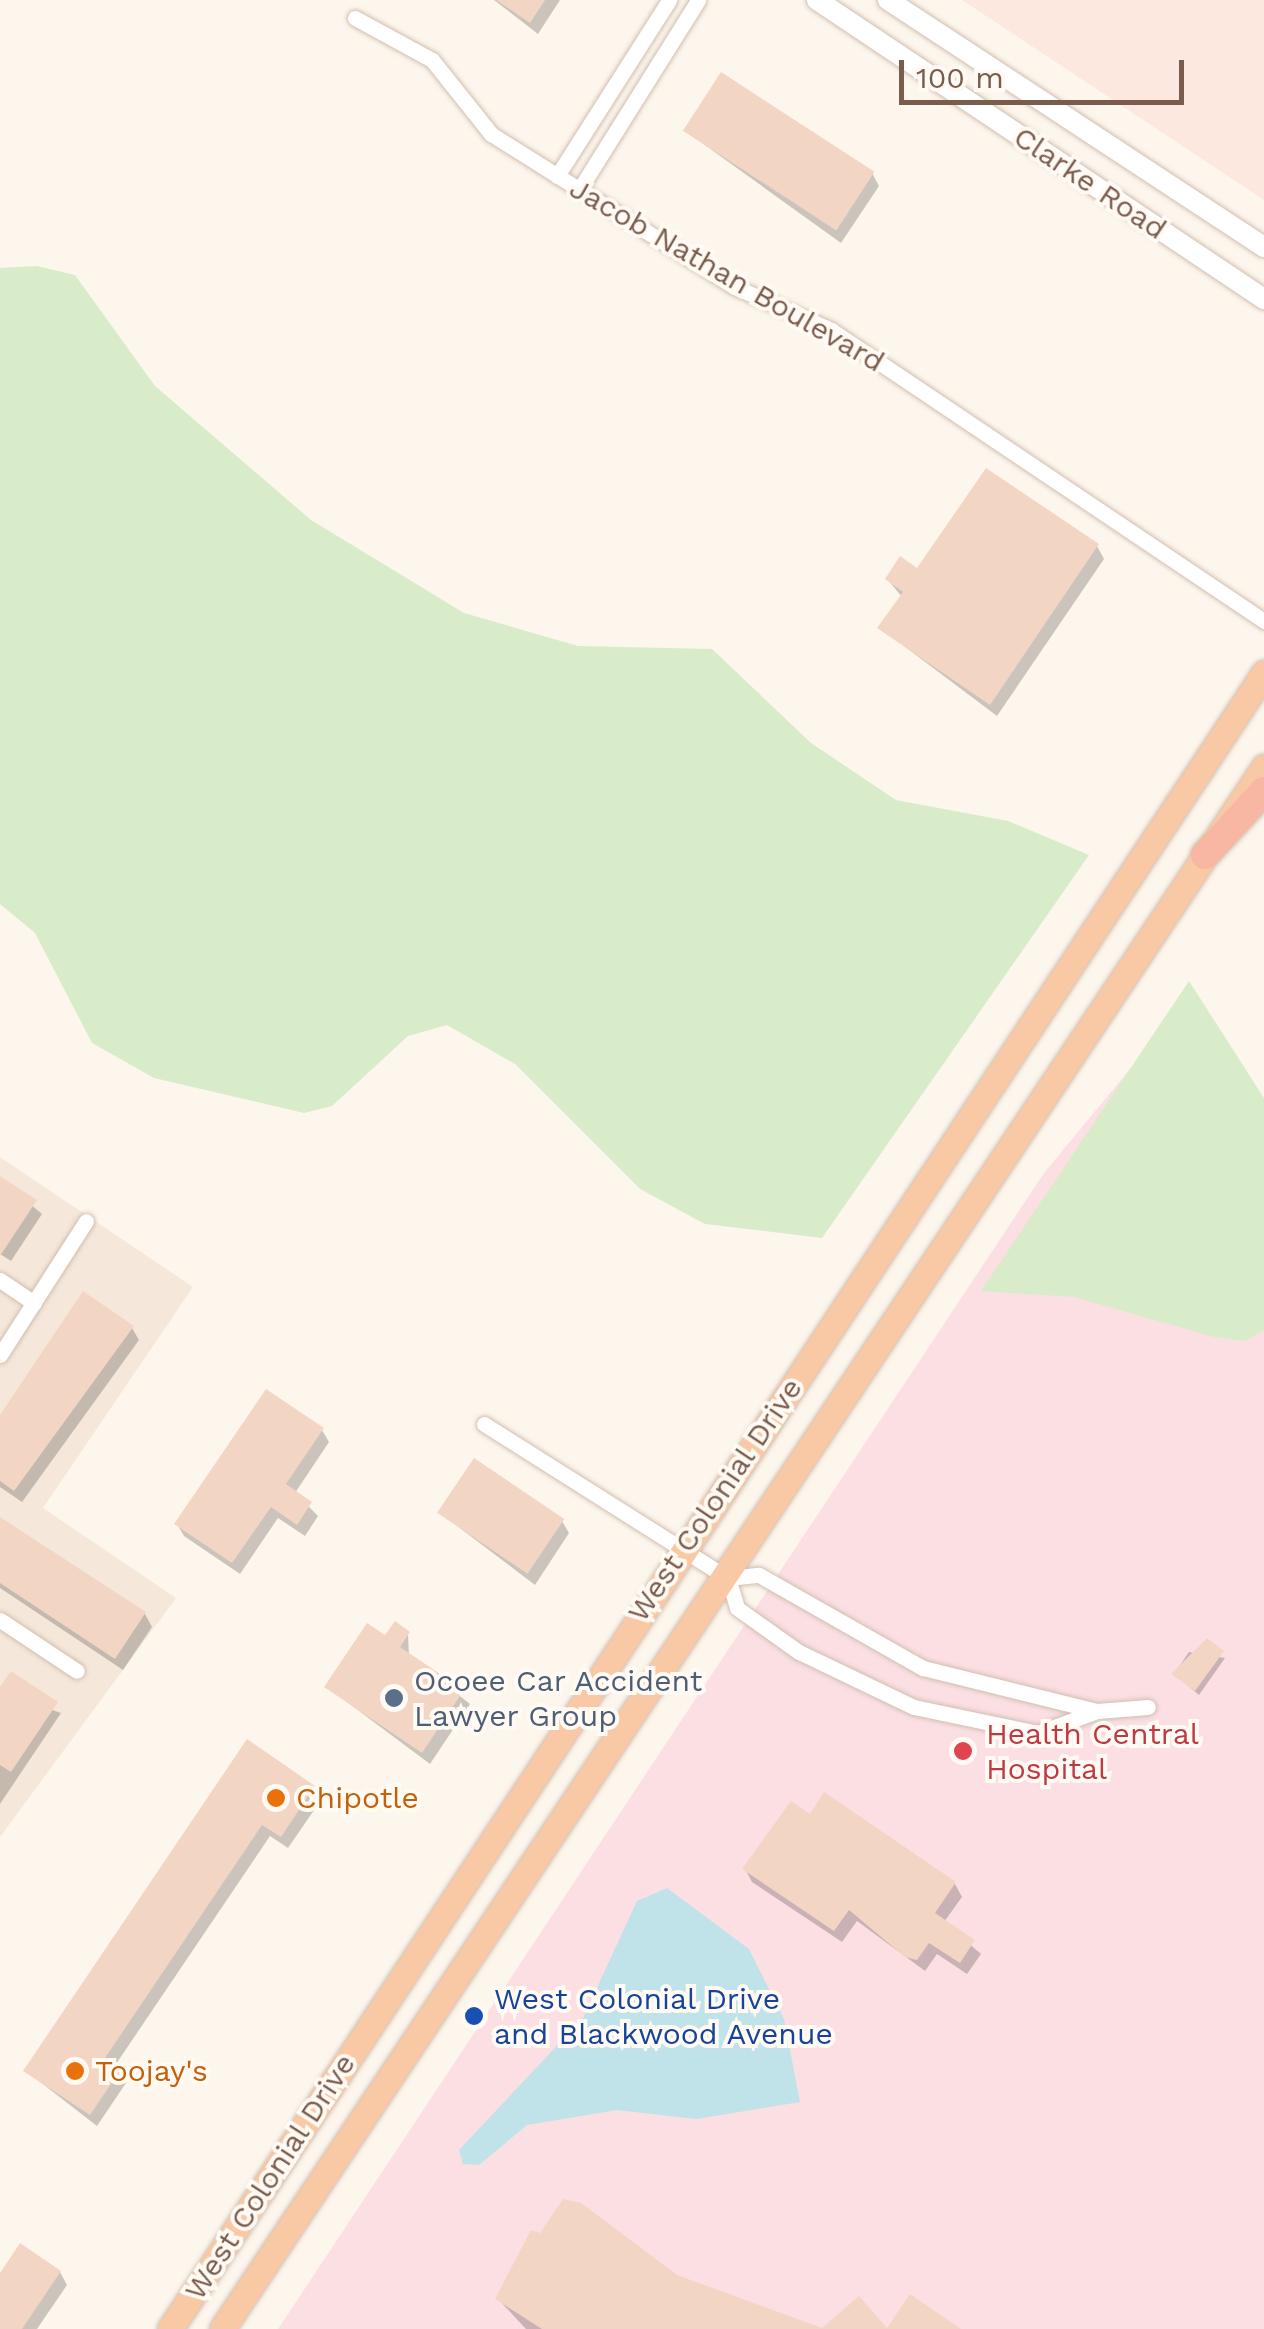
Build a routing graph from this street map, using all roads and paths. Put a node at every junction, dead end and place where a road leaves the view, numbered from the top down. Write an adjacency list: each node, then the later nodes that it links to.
1 (670, 0): 6 (street)
2 (698, 0): 7 (street)
3 (816, 0): 9 (street, Clarke Road)
4 (888, 0): 8 (street, Clarke Road)
5 (355, 18): 6 (street, Jacob Nathan Boulevard)
6 (557, 176): 7 (street, Jacob Nathan Boulevard)
7 (579, 190): 10 (street, Jacob Nathan Boulevard)
8 (1264, 246)
9 (1264, 298)
10 (1264, 621)
11 (1264, 674): 20 (highway, West Colonial Drive)
12 (1264, 767): 14 (highway, West Colonial Drive)
13 (1264, 791): 14 (highway)
14 (1205, 855): 21 (highway, West Colonial Drive)
15 (86, 1221): 17 (street)
16 (0, 1280): 17 (street)
17 (34, 1302): 18 (street)
18 (0, 1354)
19 (484, 1424): 20 (street)
20 (684, 1549): 21 (street); 26 (highway, West Colonial Drive)
21 (728, 1578): 25 (street); 25 (street); 27 (highway, West Colonial Drive)
22 (2, 1626): 23 (street)
23 (78, 1671)
24 (1148, 1708): 25 (street)
25 (1098, 1710)
26 (170, 2329)
27 (222, 2329)

